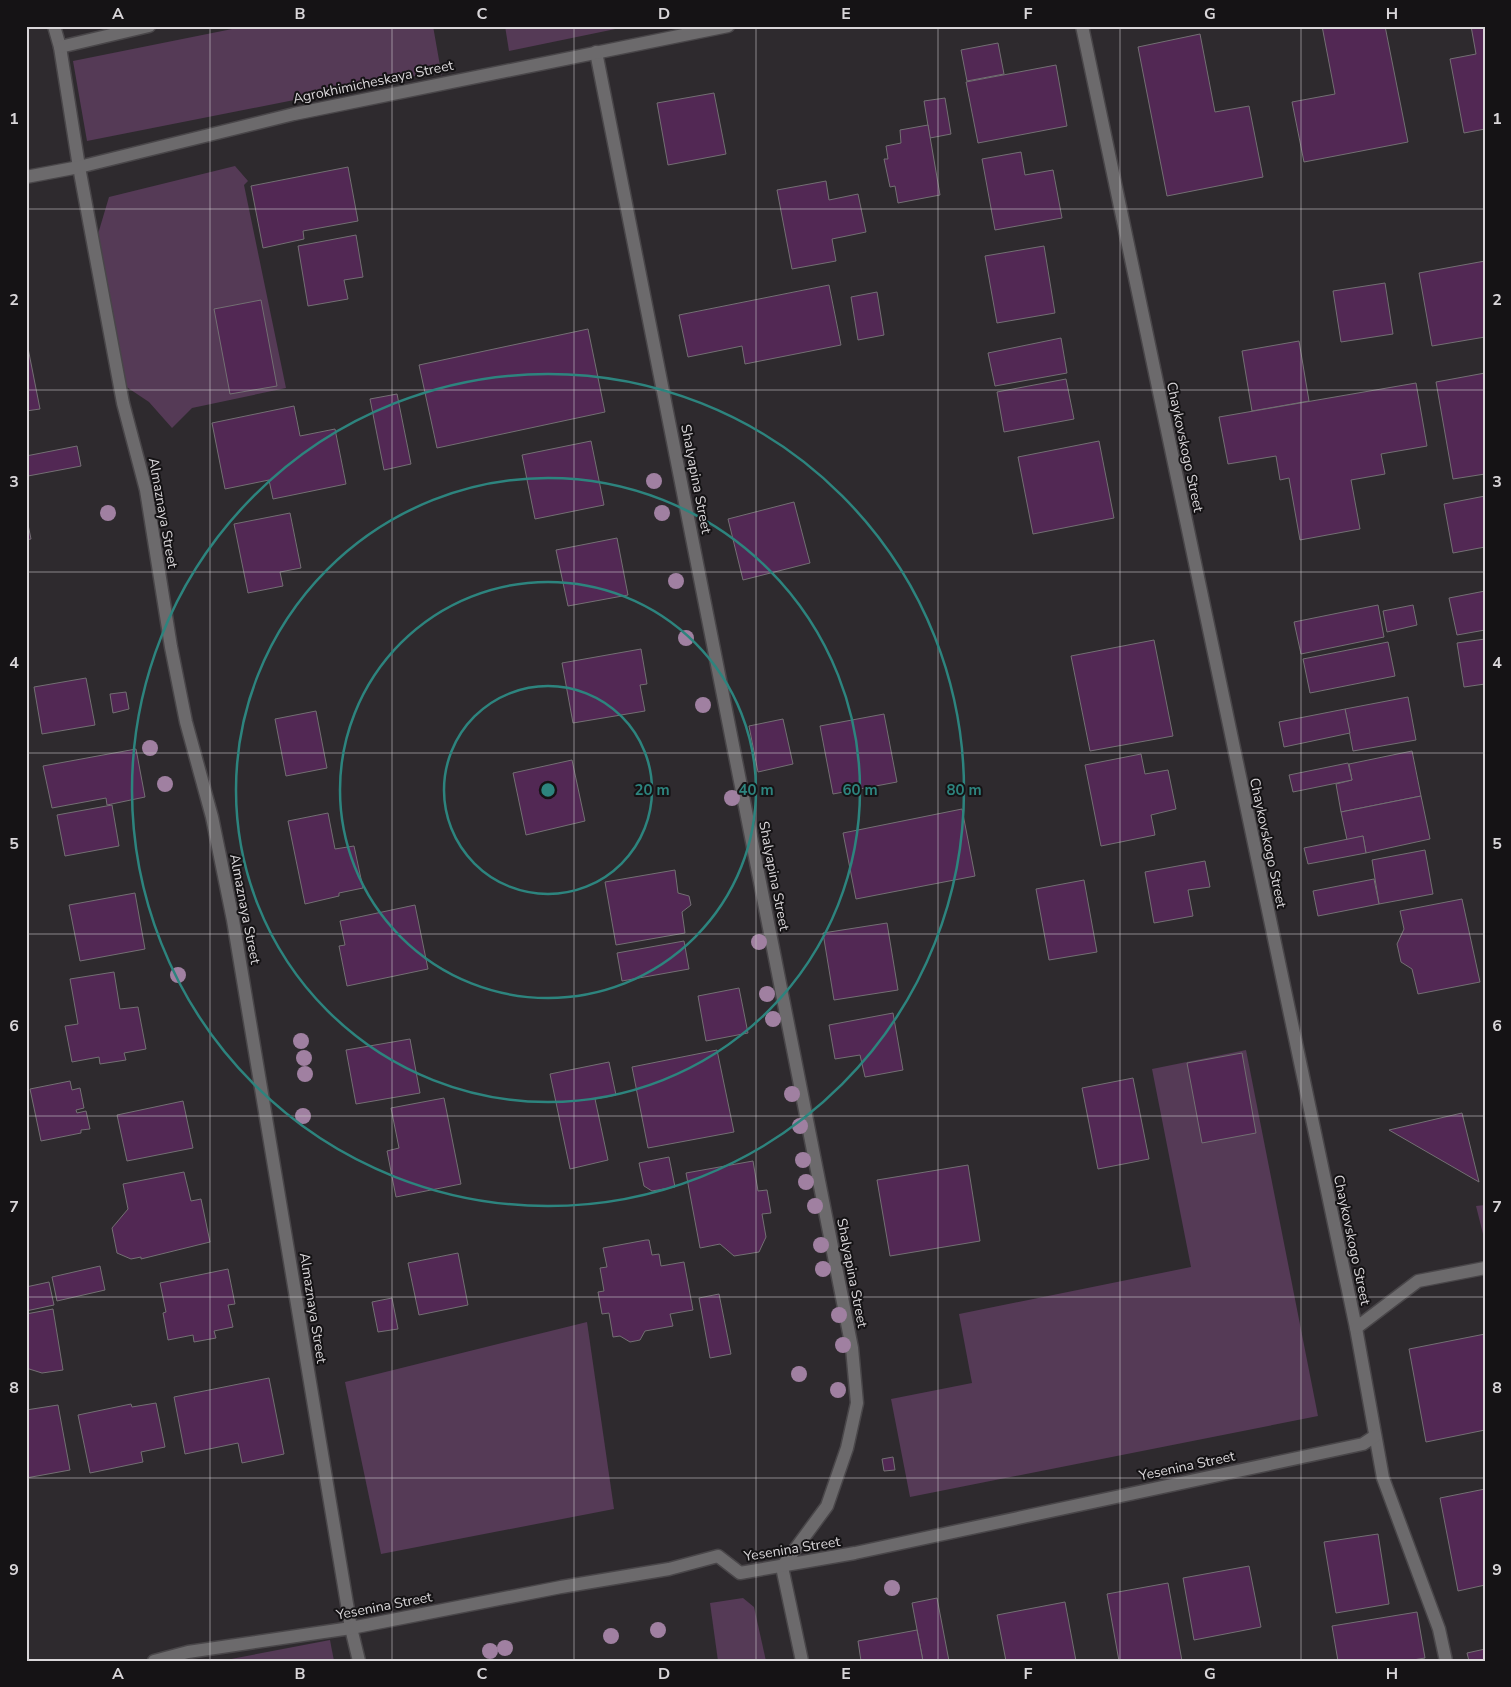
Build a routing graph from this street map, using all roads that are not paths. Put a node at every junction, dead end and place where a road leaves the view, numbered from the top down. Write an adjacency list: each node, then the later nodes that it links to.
1 (54, 26): 5 (street, Almaznaya Street)
2 (149, 26): 5 (street)
3 (728, 26): 6 (street, Agrokhimicheskaya Street)
4 (1082, 26): 10 (street, Chaykovskogo Street)
5 (60, 47): 7 (street, Almaznaya Street)
6 (596, 52): 7 (street, Agrokhimicheskaya Street); 12 (street, Shalyapina Street)
7 (79, 167): 8 (street, Agrokhimicheskaya Street); 13 (street, Almaznaya Street)
8 (26, 177)
9 (1485, 1268): 10 (street)
10 (1356, 1328): 11 (street, Chaykovskogo Street)
11 (1375, 1436): 12 (street, Yesenina Street); 17 (street, Chaykovskogo Street)
12 (782, 1567): 13 (street, Yesenina Street); 16 (street)
13 (351, 1628): 14 (street, Yesenina Street); 15 (street, Almaznaya Street)
14 (154, 1661)
15 (359, 1661)
16 (802, 1661)
17 (1446, 1661)

